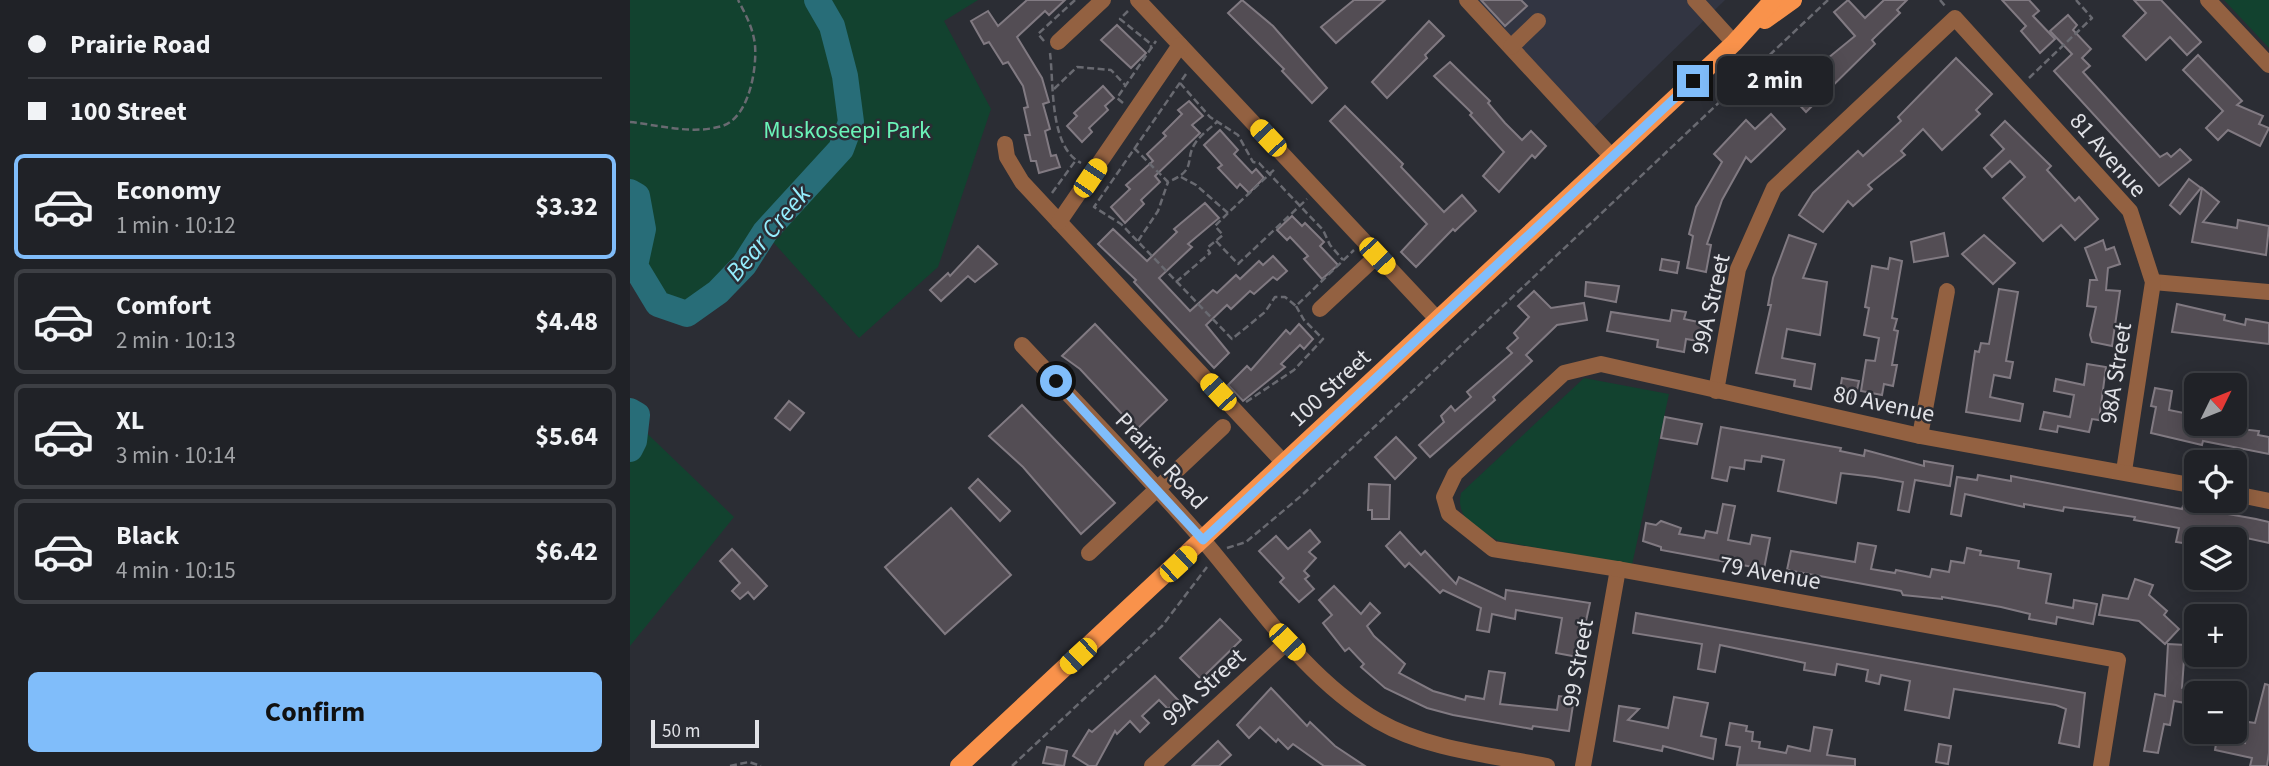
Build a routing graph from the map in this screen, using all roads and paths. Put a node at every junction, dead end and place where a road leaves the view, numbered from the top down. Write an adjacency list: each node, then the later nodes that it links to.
1 (738, 0): 24 (path)
2 (1075, 0): 21 (path)
3 (1103, 0): 14 (street)
4 (1139, 0): 16 (street); 19 (path)
5 (1467, 0): 17 (street)
6 (1695, 0): 15 (street)
7 (1773, 0): 15 (main road, 100 Street)
8 (1793, 0): 15 (main road, 100 Street)
9 (1828, 0): 65 (path)
10 (2076, 0): 20 (path)
11 (2208, 0): 18 (street)
12 (1955, 18): 20 (street, 81 Avenue); 52 (street, 99A Street)
13 (1538, 21): 17 (street)
14 (1058, 42)
15 (1734, 43): 27 (main road, 100 Street)
16 (1180, 45): 28 (street); 38 (street)
17 (1511, 47): 27 (street)
18 (2269, 65)
19 (1126, 86): 21 (path); 22 (path)
20 (2018, 88): 45 (street, 81 Avenue)
21 (1054, 89): 29 (path)
22 (1126, 106)
23 (1217, 121): 26 (path); 31 (path); 32 (path)
24 (630, 122)
25 (1004, 144): 38 (street)
26 (1134, 148): 33 (path); 41 (path)
27 (1612, 157): 50 (main road, 100 Street)
28 (1286, 158): 31 (path); 34 (street)
29 (1076, 160): 30 (path); 35 (path)
30 (1086, 165)
31 (1269, 174): 36 (path); 37 (path)
32 (1181, 177): 33 (path); 37 (path)
33 (1168, 182): 41 (path)
34 (1317, 191): 36 (path); 39 (street)
35 (1052, 193)
36 (1300, 206): 40 (path); 43 (path)
37 (1228, 213): 40 (path)
38 (1059, 222): 53 (street)
39 (1363, 240): 42 (street); 43 (path)
40 (1216, 241): 44 (path)
41 (1138, 242): 44 (path)
42 (1377, 256): 49 (street); 50 (street)
43 (1343, 260): 48 (path)
44 (1176, 282): 48 (path)
45 (2154, 282): 47 (street); 57 (street, 98A Street)
46 (1947, 290): 55 (street)
47 (2269, 292)
48 (1296, 306): 53 (path)
49 (1320, 309)
50 (1438, 320): 56 (main road, 100 Street)
51 (1022, 345): 59 (street, Prairie Road)
52 (1716, 391): 55 (street, 80 Avenue); 60 (street, 80 Avenue)
53 (1236, 411): 56 (street)
54 (1223, 427): 59 (street)
55 (1920, 436): 57 (street, 80 Avenue)
56 (1285, 464): 63 (main road, 100 Street)
57 (2124, 471): 58 (street, 80 Avenue)
58 (2184, 484)
59 (1157, 490): 63 (street, Prairie Road); 64 (street)
60 (1447, 491): 66 (street, 79 Avenue)
61 (2247, 496): 62 (street)
62 (2269, 501)
63 (1203, 540): 65 (street, Prairie Road); 70 (main road, 100 Street)
64 (1089, 553)
65 (1216, 557): 67 (street, Prairie Road); 71 (path)
66 (1618, 569): 74 (street, 99 Street); 75 (street, 79 Avenue)
67 (1287, 642): 72 (street, 99A Street); 73 (street, Prairie Road)
68 (730, 766): 69 (path)
69 (761, 766)
70 (958, 766)
71 (1012, 766)
72 (1152, 766)
73 (1547, 766)
74 (1583, 766)
75 (2101, 766)

